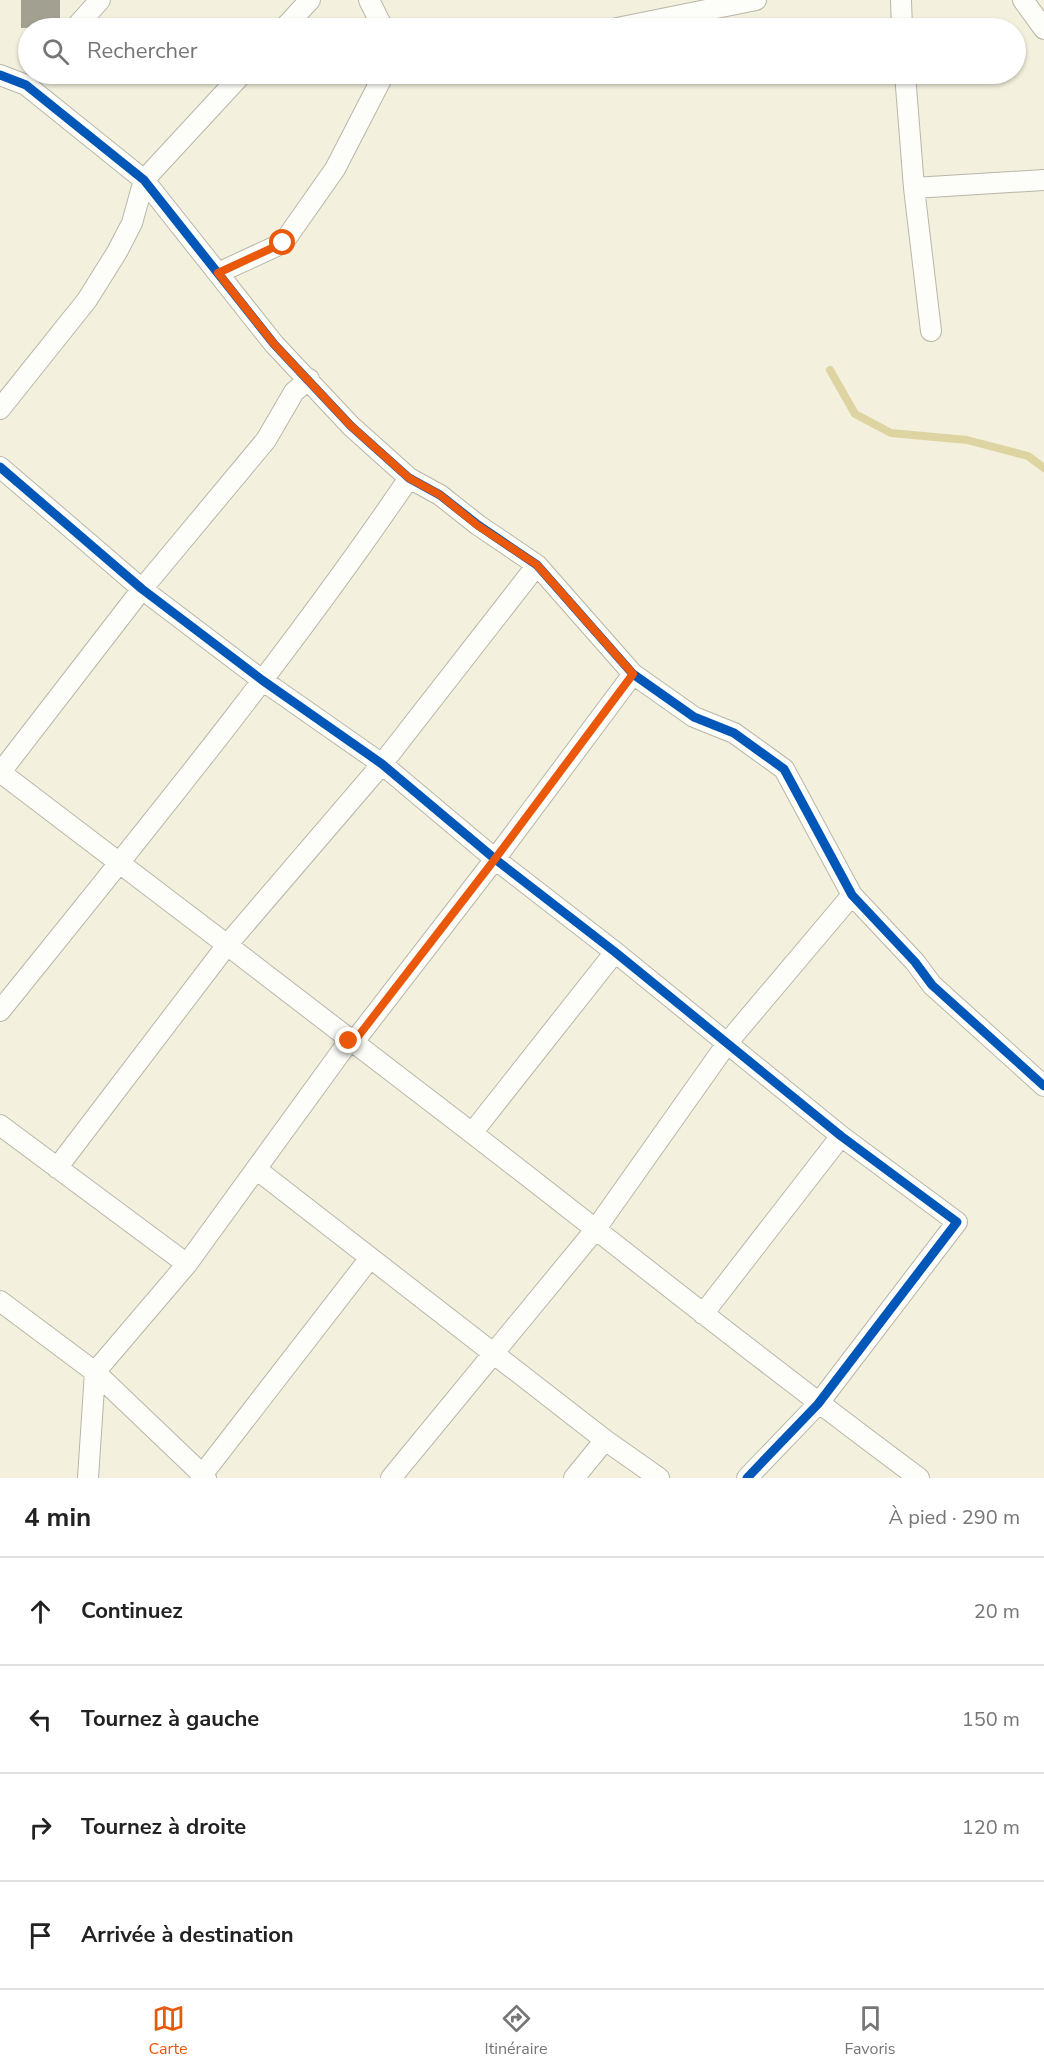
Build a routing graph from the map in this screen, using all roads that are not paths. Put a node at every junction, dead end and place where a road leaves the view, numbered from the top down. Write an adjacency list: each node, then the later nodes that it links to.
1 (100, 0): 7 (street)
2 (310, 0): 8 (street)
3 (369, 0): 9 (street)
4 (756, 0): 10 (street)
5 (901, 0): 11 (street)
6 (1023, 0): 12 (street)
7 (81, 16)
8 (293, 18)
9 (378, 18)
10 (667, 18)
11 (902, 18)
12 (1044, 29)
13 (0, 75): 14 (street)
14 (18, 77)
15 (37, 84): 19 (street)
16 (234, 84): 19 (street)
17 (379, 84): 22 (street)
18 (906, 84): 21 (street)
19 (144, 180): 22 (street); 25 (street)
20 (1044, 180): 21 (street)
21 (914, 188): 23 (street)
22 (218, 273): 24 (street)
23 (931, 331)
24 (309, 379): 27 (street); 29 (street)
25 (0, 410)
26 (0, 467): 29 (street)
27 (409, 478): 28 (street); 31 (street)
28 (537, 565): 30 (street); 32 (street)
29 (142, 589): 31 (street); 33 (street)
30 (633, 674): 34 (street); 36 (street)
31 (262, 680): 32 (street); 35 (street)
32 (382, 764): 34 (street); 37 (street)
33 (0, 773): 35 (street)
34 (495, 859): 38 (street); 40 (street)
35 (120, 862): 37 (street); 39 (street)
36 (852, 895): 41 (street); 42 (street)
37 (227, 945): 40 (street); 46 (street)
38 (615, 952): 41 (street); 44 (street)
39 (0, 1011)
40 (351, 1042): 44 (street); 47 (street)
41 (728, 1042): 45 (street); 48 (street)
42 (1044, 1086)
43 (0, 1125): 46 (street)
44 (472, 1133): 48 (street)
45 (841, 1136): 52 (street); 55 (street)
46 (57, 1168): 50 (street)
47 (256, 1169): 49 (street); 50 (street)
48 (595, 1230): 52 (street); 53 (street)
49 (370, 1258): 53 (street); 57 (street)
50 (187, 1264): 54 (street)
51 (0, 1301): 54 (street)
52 (703, 1314): 55 (street)
53 (494, 1354): 56 (street); 59 (street)
54 (94, 1372): 57 (street); 58 (street)
55 (818, 1404): 62 (street); 63 (street)
56 (605, 1440): 60 (street); 61 (street)
57 (204, 1476)
58 (88, 1478)
59 (391, 1478)
60 (574, 1478)
61 (659, 1478)
62 (747, 1478)
63 (919, 1478)

